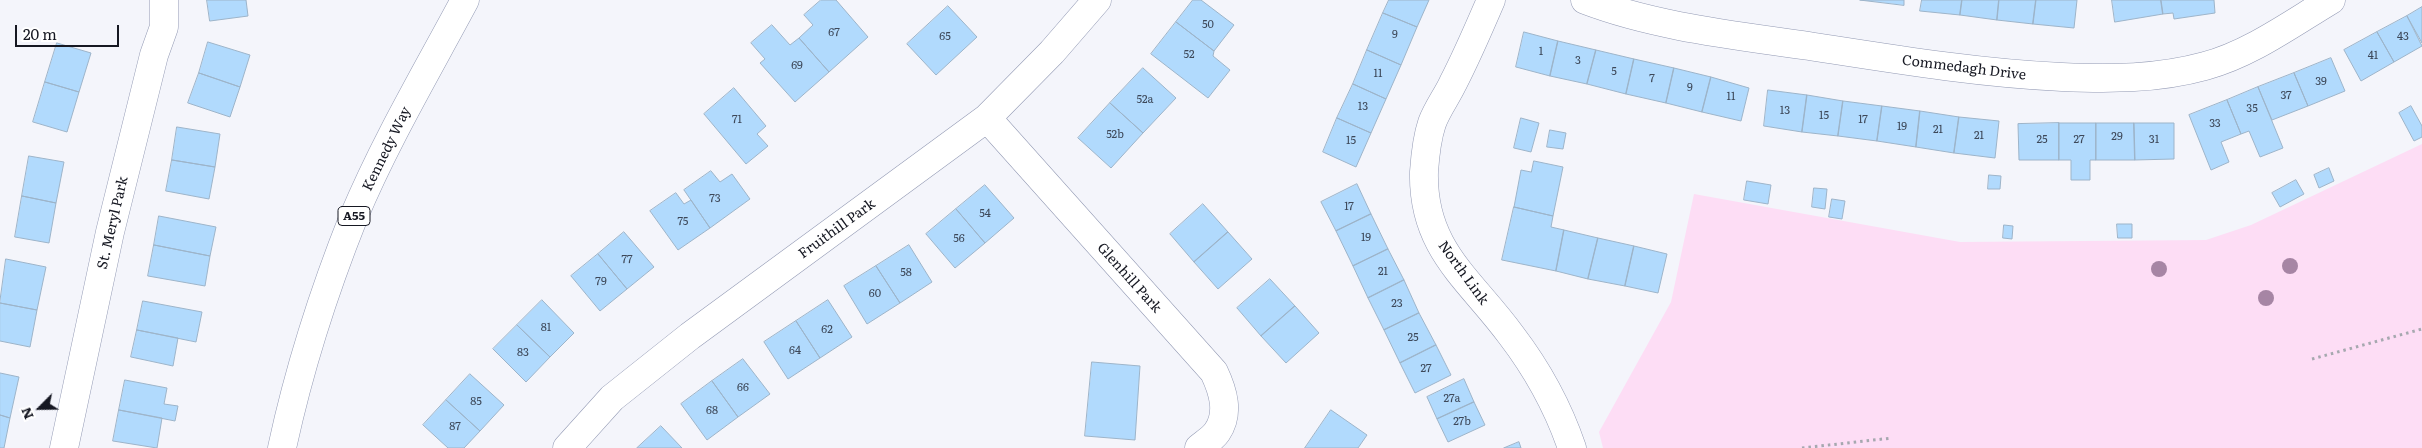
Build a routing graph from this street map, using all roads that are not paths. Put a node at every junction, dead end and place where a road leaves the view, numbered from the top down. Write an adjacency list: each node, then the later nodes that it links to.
1 (164, 0): 8 (main road, St. Meryl Park)
2 (465, 0): 9 (main road, Kennedy Way / A55)
3 (1097, 0): 7 (main road, Fruithill Park)
4 (1492, 0): 12 (main road, North Link)
5 (1585, 0): 6 (main road, Commedagh Drive)
6 (2320, 3)
7 (987, 118): 10 (main road, Fruithill Park); 11 (main road, Glenhill Park)
8 (64, 448)
9 (282, 448)
10 (567, 448)
11 (1200, 448)
12 (1572, 448)

